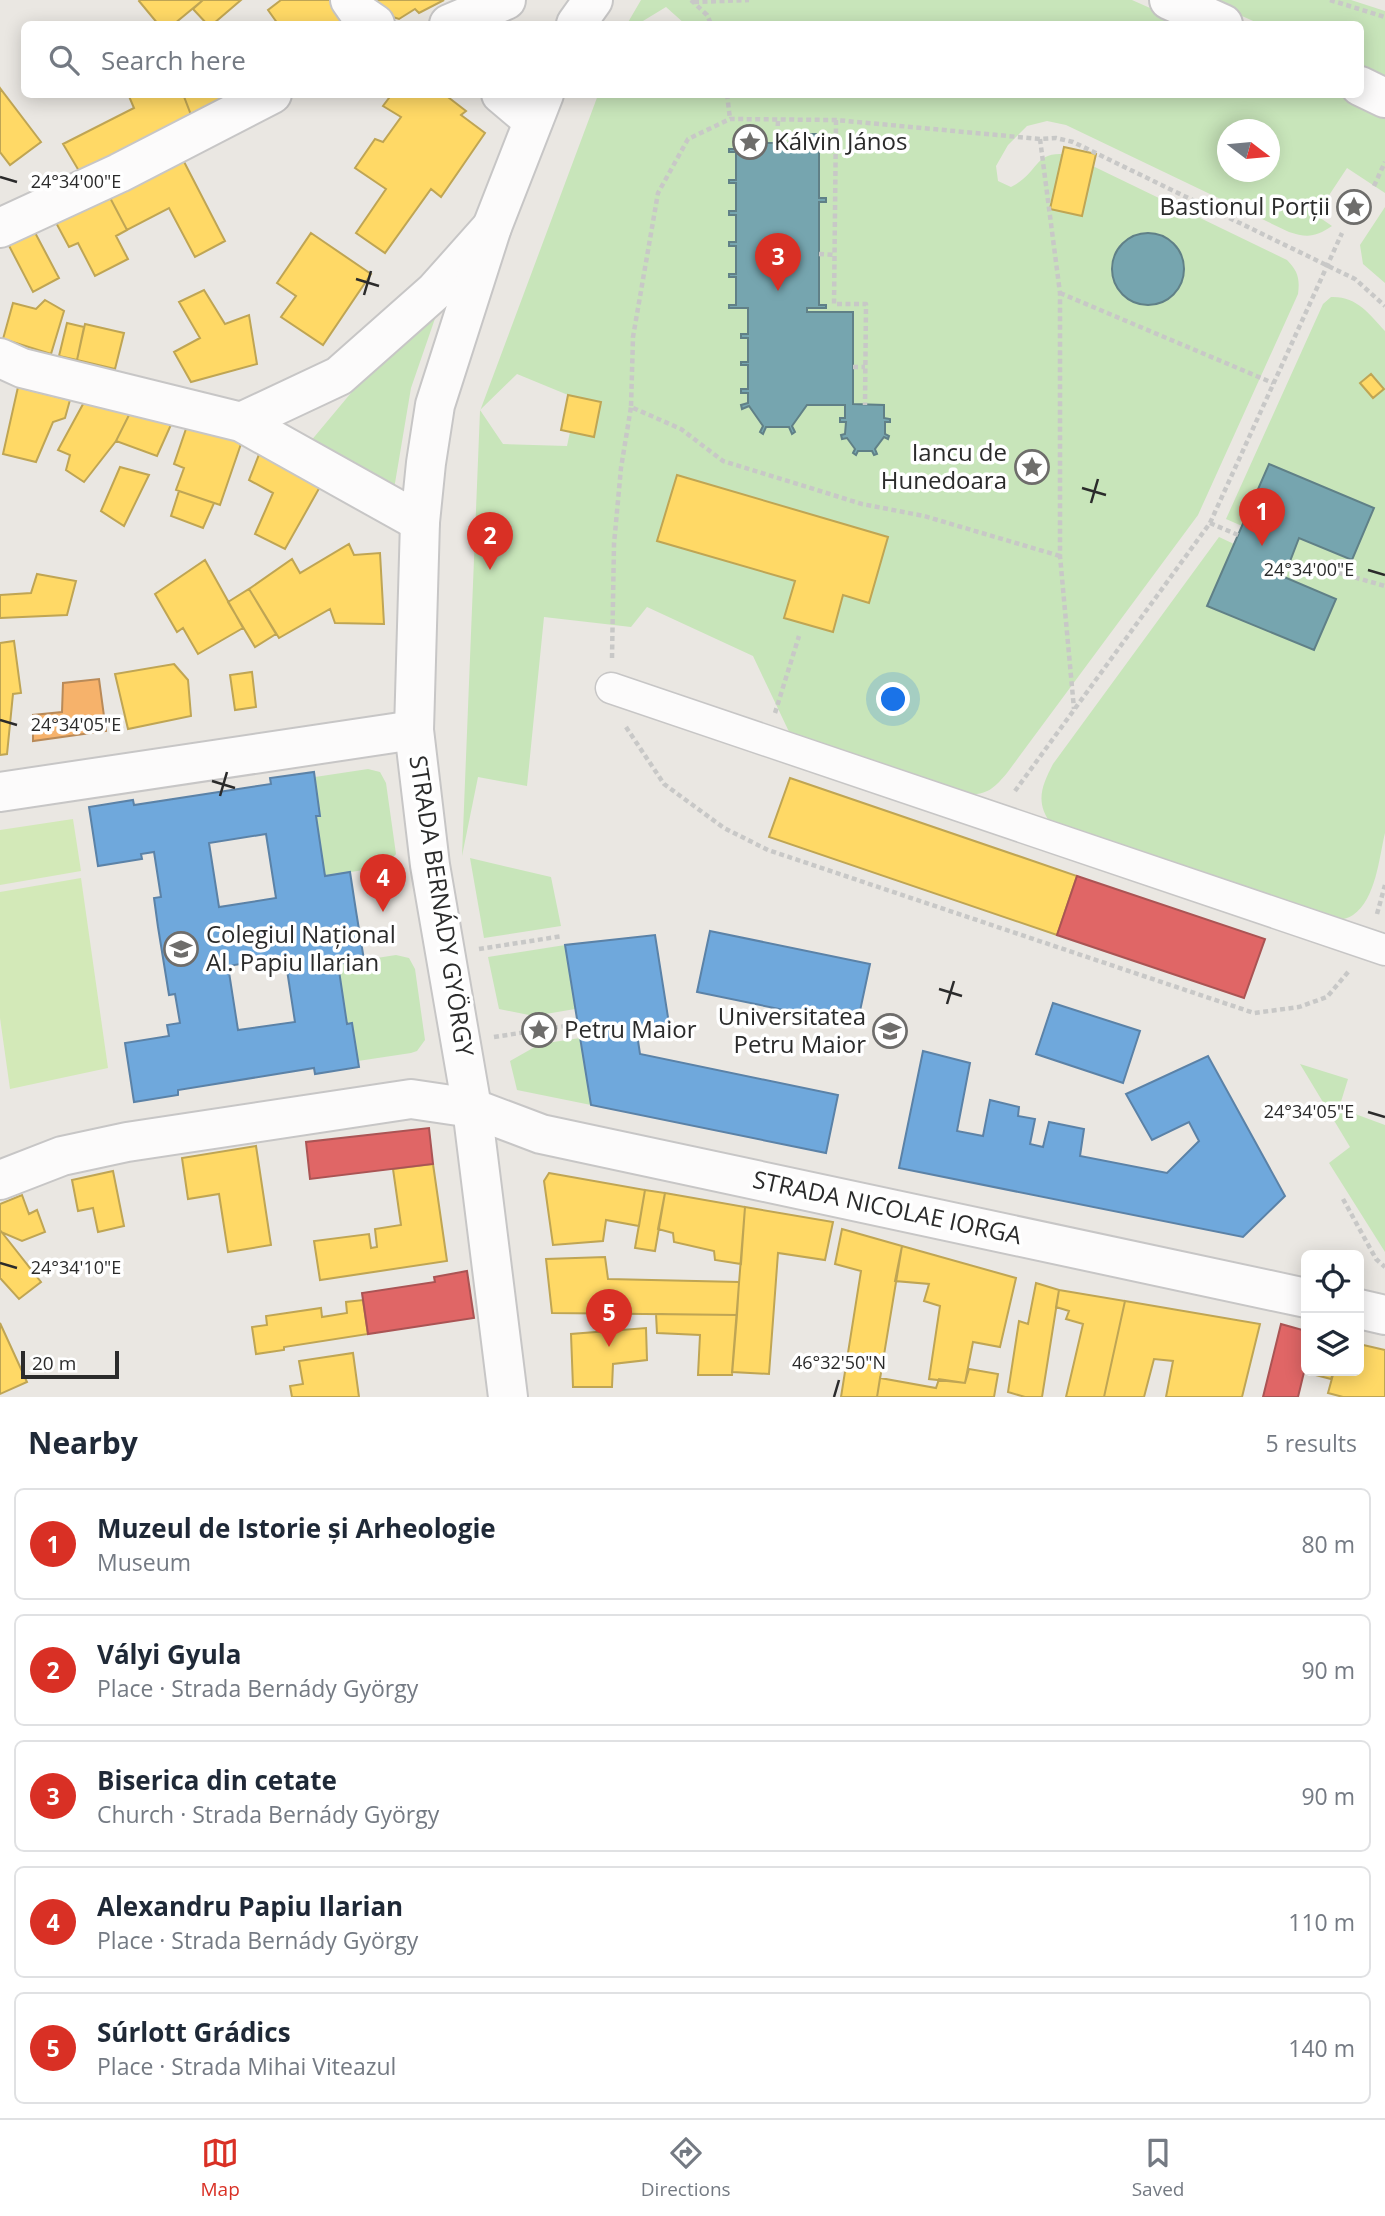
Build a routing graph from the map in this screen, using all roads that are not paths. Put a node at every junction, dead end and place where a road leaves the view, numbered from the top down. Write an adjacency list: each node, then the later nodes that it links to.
1 (350, 0): 5 (street)
2 (506, 0): 6 (street)
3 (593, 0): 7 (street)
4 (1169, 0): 8 (street)
5 (371, 21)
6 (456, 21)
7 (578, 21)
8 (1216, 21)
9 (1364, 88): 12 (street)
10 (264, 98): 15 (street)
11 (512, 98): 13 (street)
12 (1385, 98)
13 (539, 108): 14 (street, STRADA BERNÁDY GYÖRGY)
14 (492, 227): 17 (street); 18 (street, STRADA BERNÁDY GYÖRGY)
15 (0, 228)
16 (0, 358): 17 (street)
17 (241, 422): 18 (street)
18 (420, 522): 20 (street, STRADA BERNÁDY GYÖRGY)
19 (611, 688): 22 (street)
20 (414, 730): 21 (street); 23 (street, STRADA BERNÁDY GYÖRGY)
21 (0, 792)
22 (1377, 948)
23 (472, 1108): 24 (street, STRADA NICOLAE IORGA); 25 (street, STRADA NICOLAE IORGA); 28 (street, STRADA BERNÁDY GYÖRGY)
24 (0, 1180)
25 (1301, 1297)
26 (1364, 1310): 27 (street)
27 (1385, 1314)
28 (508, 1397)

